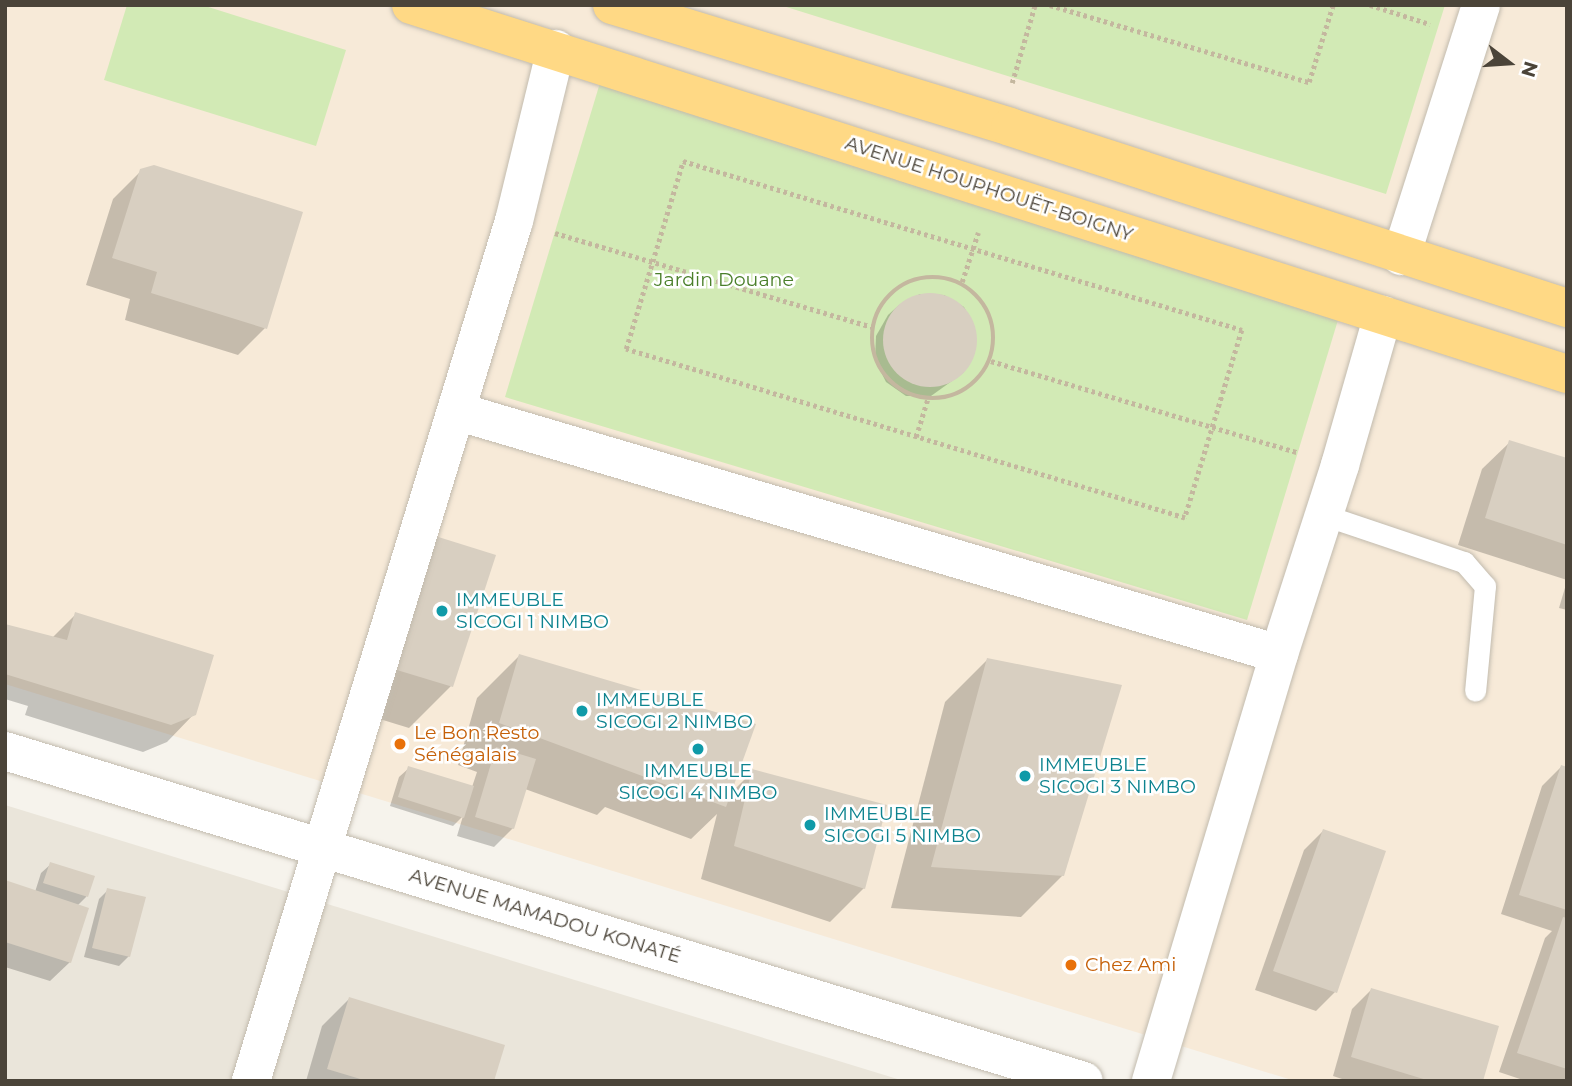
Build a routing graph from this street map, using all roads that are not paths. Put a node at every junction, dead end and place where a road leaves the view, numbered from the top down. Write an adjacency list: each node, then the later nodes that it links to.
1 (411, 5): 4 (highway, AVENUE HOUPHOUËT-BOIGNY)
2 (612, 5): 5 (highway)
3 (1476, 21): 5 (street)
4 (556, 49): 7 (highway, AVENUE HOUPHOUËT-BOIGNY); 9 (street)
5 (1401, 256): 6 (highway)
6 (1567, 308)
7 (1382, 315): 8 (highway, AVENUE HOUPHOUËT-BOIGNY); 10 (street)
8 (1567, 374)
9 (456, 411): 11 (street); 14 (street)
10 (1324, 515): 11 (street); 12 (lane)
11 (1279, 654): 17 (street)
12 (1475, 691)
13 (5, 751): 14 (street, AVENUE MAMADOU KONATÉ)
14 (322, 848): 15 (street); 16 (street, AVENUE MAMADOU KONATÉ)
15 (251, 1081)
16 (1084, 1081)
17 (1151, 1081)

